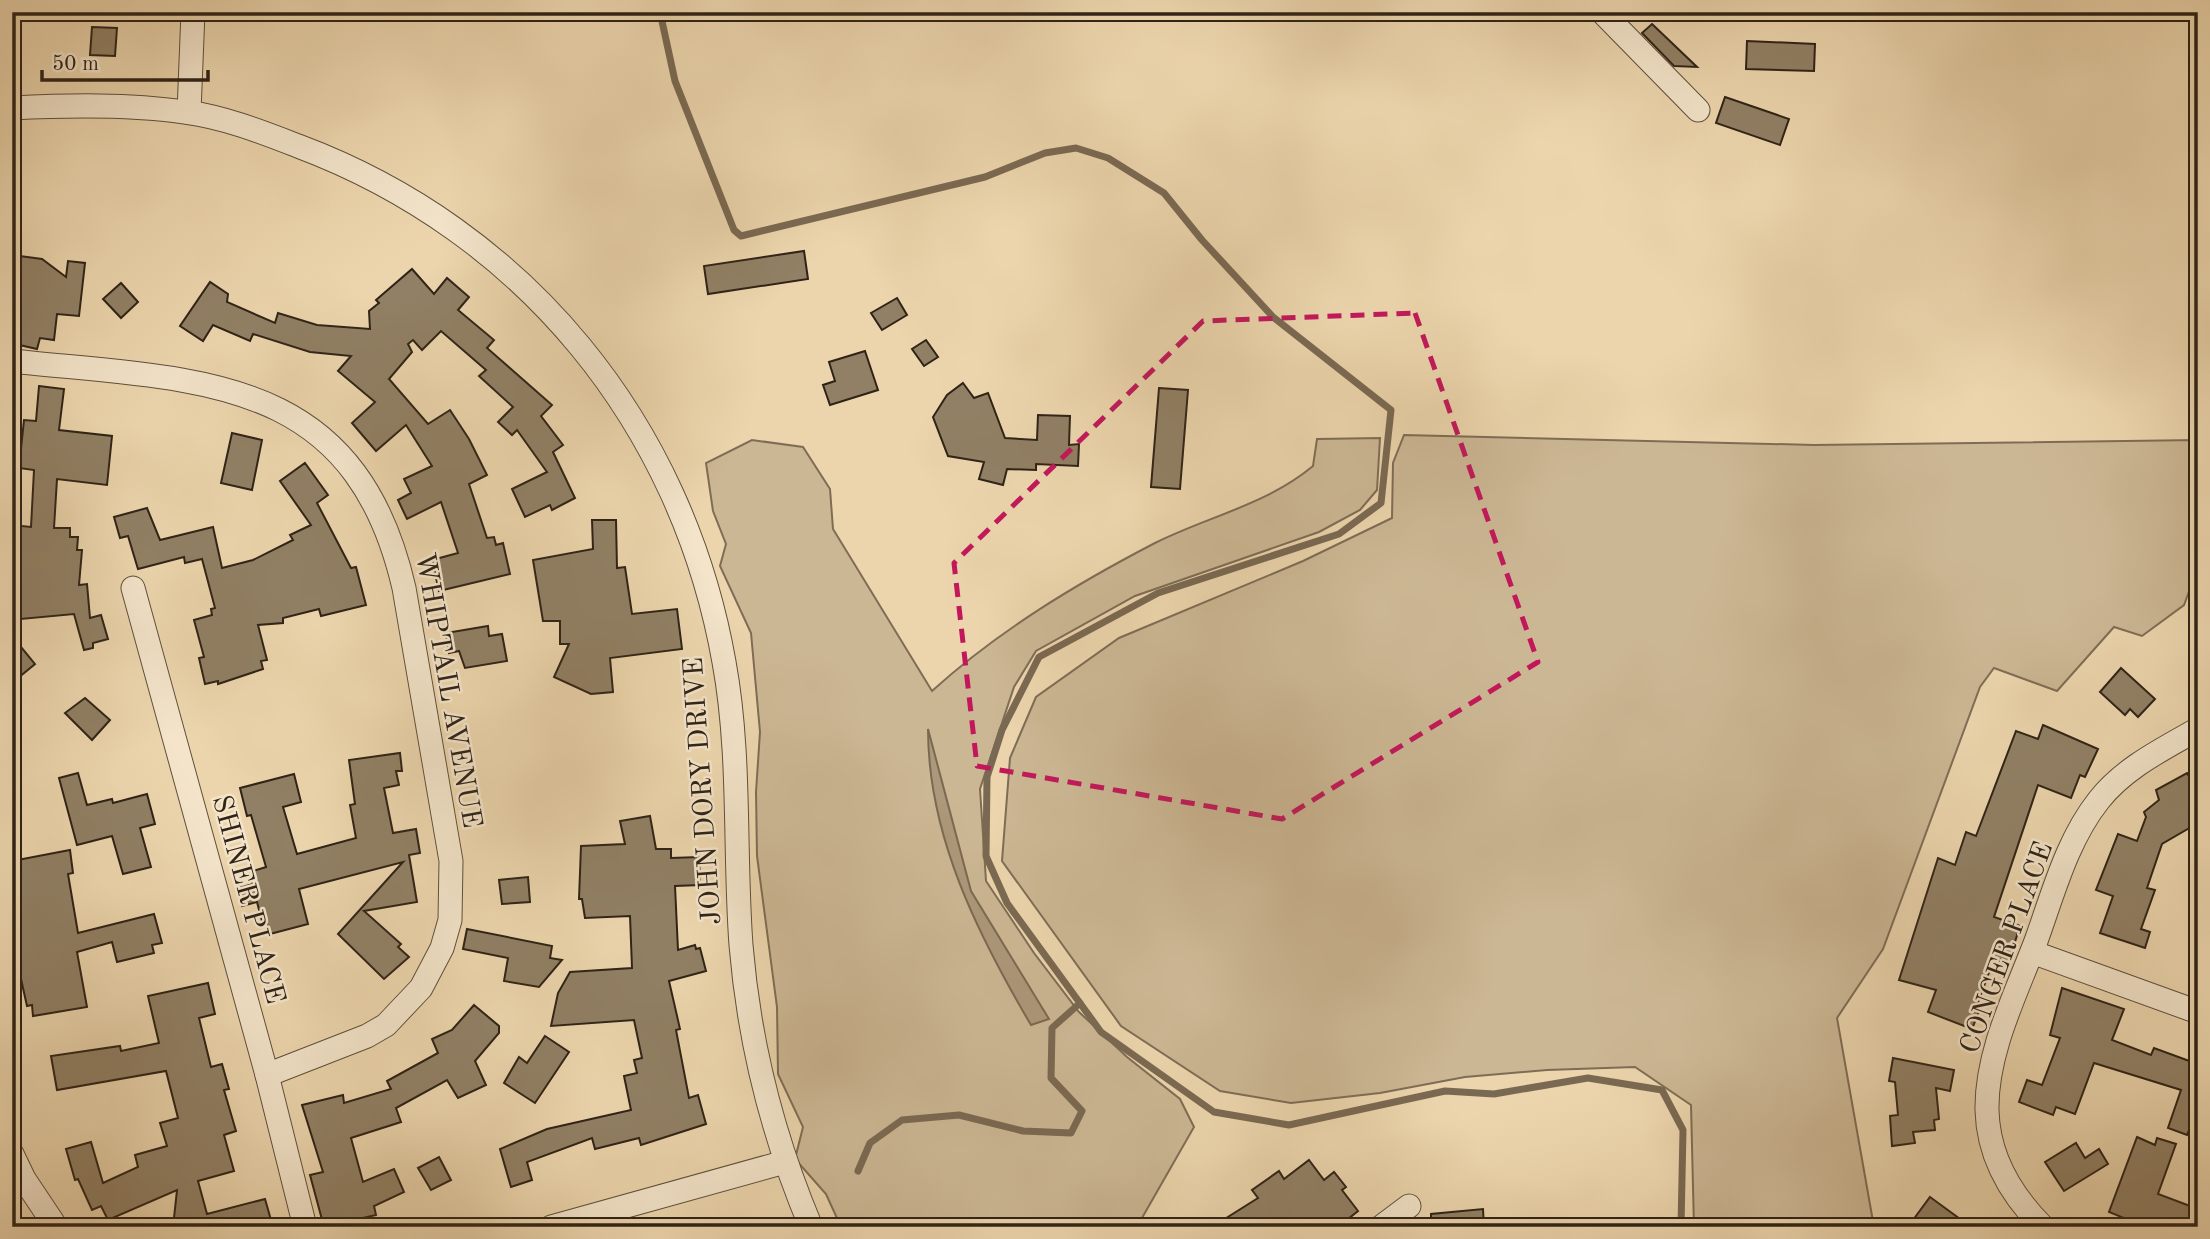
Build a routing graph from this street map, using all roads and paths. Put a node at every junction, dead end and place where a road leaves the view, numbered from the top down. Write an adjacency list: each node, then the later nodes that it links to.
1 (193, 12): 5 (street)
2 (1602, 12): 4 (street)
3 (12, 108): 5 (street, JOHN DORY DRIVE)
4 (1698, 110)
5 (189, 112): 13 (street, JOHN DORY DRIVE)
6 (12, 361): 11 (street, WHIPTAIL AVENUE)
7 (133, 588): 11 (street, SHINER PLACE)
8 (2198, 729): 9 (street, CONGER PLACE)
9 (2032, 952): 10 (street); 20 (street, CONGER PLACE)
10 (2198, 1012)
11 (267, 1075): 17 (street, SHINER PLACE)
12 (12, 1154): 16 (street)
13 (785, 1161): 15 (street); 18 (street, JOHN DORY DRIVE)
14 (1409, 1206): 19 (street)
15 (561, 1226)
16 (56, 1227)
17 (305, 1227)
18 (811, 1227)
19 (1381, 1227)
20 (2043, 1227)

